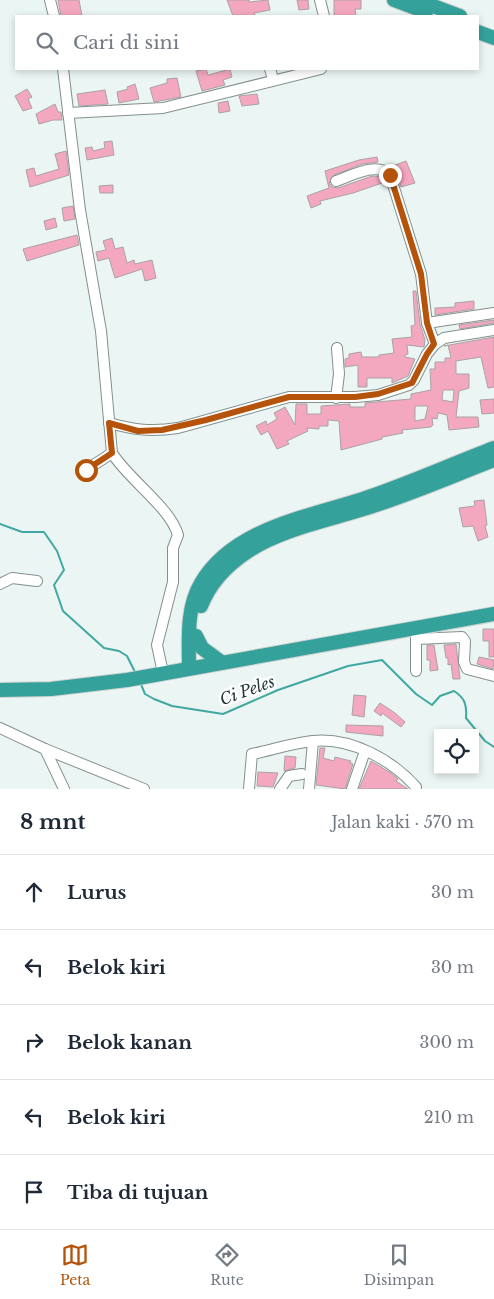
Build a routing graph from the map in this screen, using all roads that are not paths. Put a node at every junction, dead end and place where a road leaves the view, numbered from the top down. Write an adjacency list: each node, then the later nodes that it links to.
1 (50, 0): 5 (street)
2 (320, 0): 6 (street)
3 (394, 0): 7 (highway)
4 (417, 0): 8 (highway)
5 (54, 15)
6 (324, 15)
7 (433, 15)
8 (457, 15)
9 (479, 23): 10 (highway)
10 (494, 29)
11 (479, 32): 12 (highway)
12 (494, 38)
13 (63, 70): 17 (street)
14 (270, 70): 16 (street)
15 (316, 70): 16 (street)
16 (273, 79): 17 (street)
17 (68, 113): 25 (street)
18 (336, 181): 20 (street)
19 (494, 313): 20 (street)
20 (427, 323): 22 (street)
21 (494, 330): 22 (street)
22 (434, 344): 24 (street)
23 (337, 348): 24 (street)
24 (336, 398): 25 (street)
25 (109, 423): 27 (street)
26 (494, 448): 34 (highway)
27 (112, 453): 29 (street); 38 (street)
28 (494, 460): 34 (highway)
29 (86, 470)
30 (37, 581): 31 (street)
31 (0, 584)
32 (494, 614): 33 (highway)
33 (416, 634): 35 (highway); 37 (street); 39 (street)
34 (192, 636): 35 (highway); 36 (highway); 38 (highway)
35 (221, 662): 36 (highway)
36 (193, 668): 38 (highway)
37 (416, 671)
38 (156, 675): 40 (highway)
39 (494, 676)
40 (0, 690)
41 (0, 728): 43 (street)
42 (313, 741): 44 (street); 49 (street); 51 (street)
43 (45, 749): 47 (street); 48 (street)
44 (365, 750): 46 (street); 52 (street)
45 (302, 774): 50 (street)
46 (416, 787)
47 (64, 789)
48 (144, 789)
49 (249, 789)
50 (280, 789)
51 (309, 789)
52 (352, 789)

